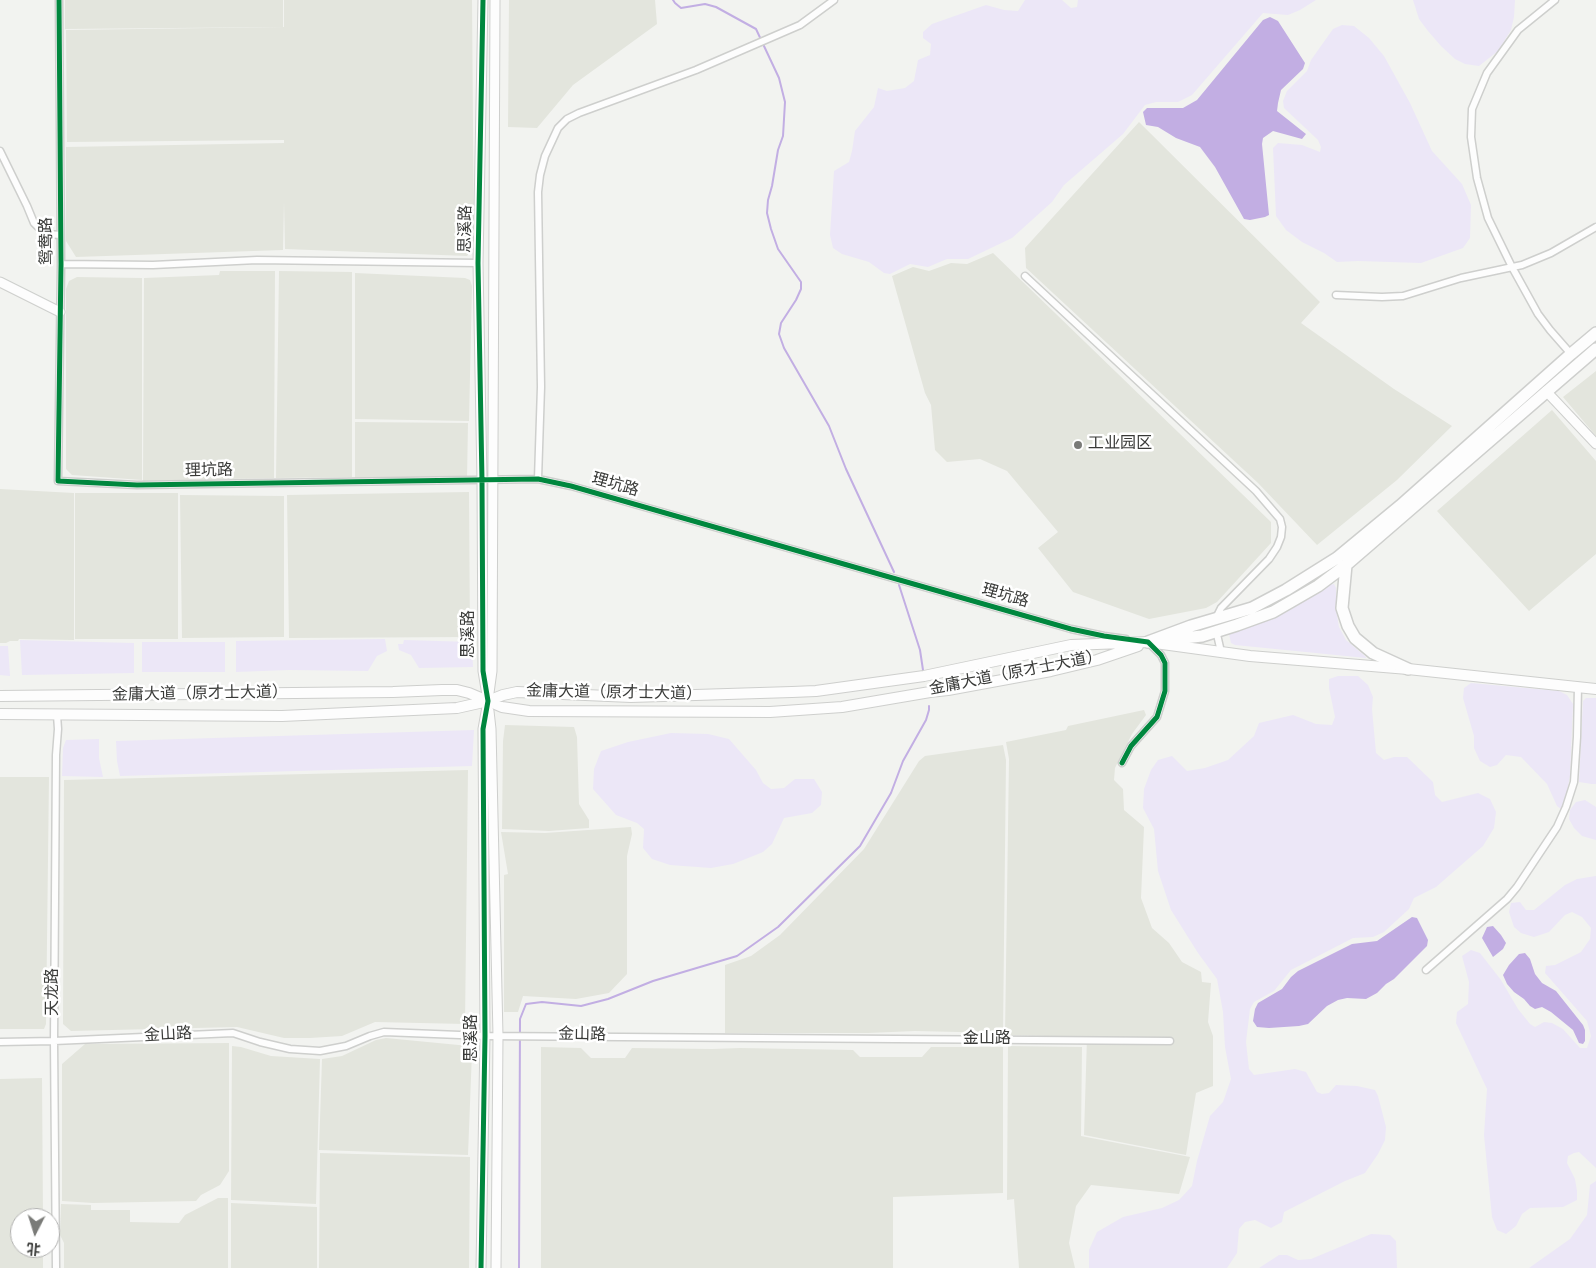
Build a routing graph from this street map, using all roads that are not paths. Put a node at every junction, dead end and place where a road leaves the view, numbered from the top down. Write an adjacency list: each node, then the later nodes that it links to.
1 (59, 0): 8 (street, 鸳鸯路)
2 (483, 0): 9 (street, 思溪路)
3 (495, 0): 22 (street, 思溪路)
4 (834, 0): 21 (street)
5 (1555, 0): 11 (street)
6 (0, 151): 8 (street)
7 (1596, 227): 11 (street)
8 (60, 235): 10 (street, 鸳鸯路)
9 (478, 263): 10 (street); 23 (street, 思溪路)
10 (61, 264): 15 (street, 鸳鸯路)
11 (1512, 267): 14 (street); 18 (street)
12 (1025, 276): 26 (street)
13 (0, 282): 15 (street)
14 (1336, 295)
15 (60, 312): 24 (street, 鸳鸯路)
16 (1596, 333): 18 (highway)
17 (1596, 349): 19 (highway)
18 (1571, 354): 26 (highway)
19 (1546, 391): 20 (street); 25 (highway)
20 (1596, 444)
21 (538, 479): 22 (street, 理坑路); 28 (street, 理坑路)
22 (494, 480): 23 (street, 理坑路); 36 (street, 思溪路)
23 (482, 481): 24 (street, 理坑路); 36 (street, 思溪路)
24 (58, 482)
25 (1346, 565): 27 (highway); 30 (highway)
26 (1216, 619): 27 (street); 28 (highway)
27 (1216, 632): 28 (highway); 29 (street)
28 (1148, 642): 29 (main road); 31 (main road, 金庸大道（原才士大道）); 34 (main road, 金庸大道（原才士大道）); 39 (street)
29 (1221, 652): 30 (main road)
30 (1408, 668): 32 (main road)
31 (927, 675): 34 (main road); 36 (main road, 金庸大道（原才士大道）)
32 (1578, 686): 33 (main road); 40 (street)
33 (1596, 689)
34 (930, 692): 36 (main road, 金庸大道（原才士大道）)
35 (0, 696): 36 (main road, 金庸大道（原才士大道）)
36 (488, 701): 38 (main road, 金庸大道（原才士大道）); 41 (street, 思溪路); 42 (street, 思溪路)
37 (0, 714): 38 (main road, 金庸大道（原才士大道）)
38 (57, 715): 43 (street, 天龙路)
39 (1122, 763)
40 (1426, 970)
41 (485, 1036): 42 (street, 金山路); 43 (street, 金山路); 47 (street, 思溪路)
42 (498, 1036): 44 (street, 金山路); 48 (street, 思溪路)
43 (54, 1041): 45 (street, 金山路); 46 (street, 天龙路)
44 (1170, 1041)
45 (0, 1042)
46 (56, 1268)
47 (481, 1268)
48 (496, 1268)

